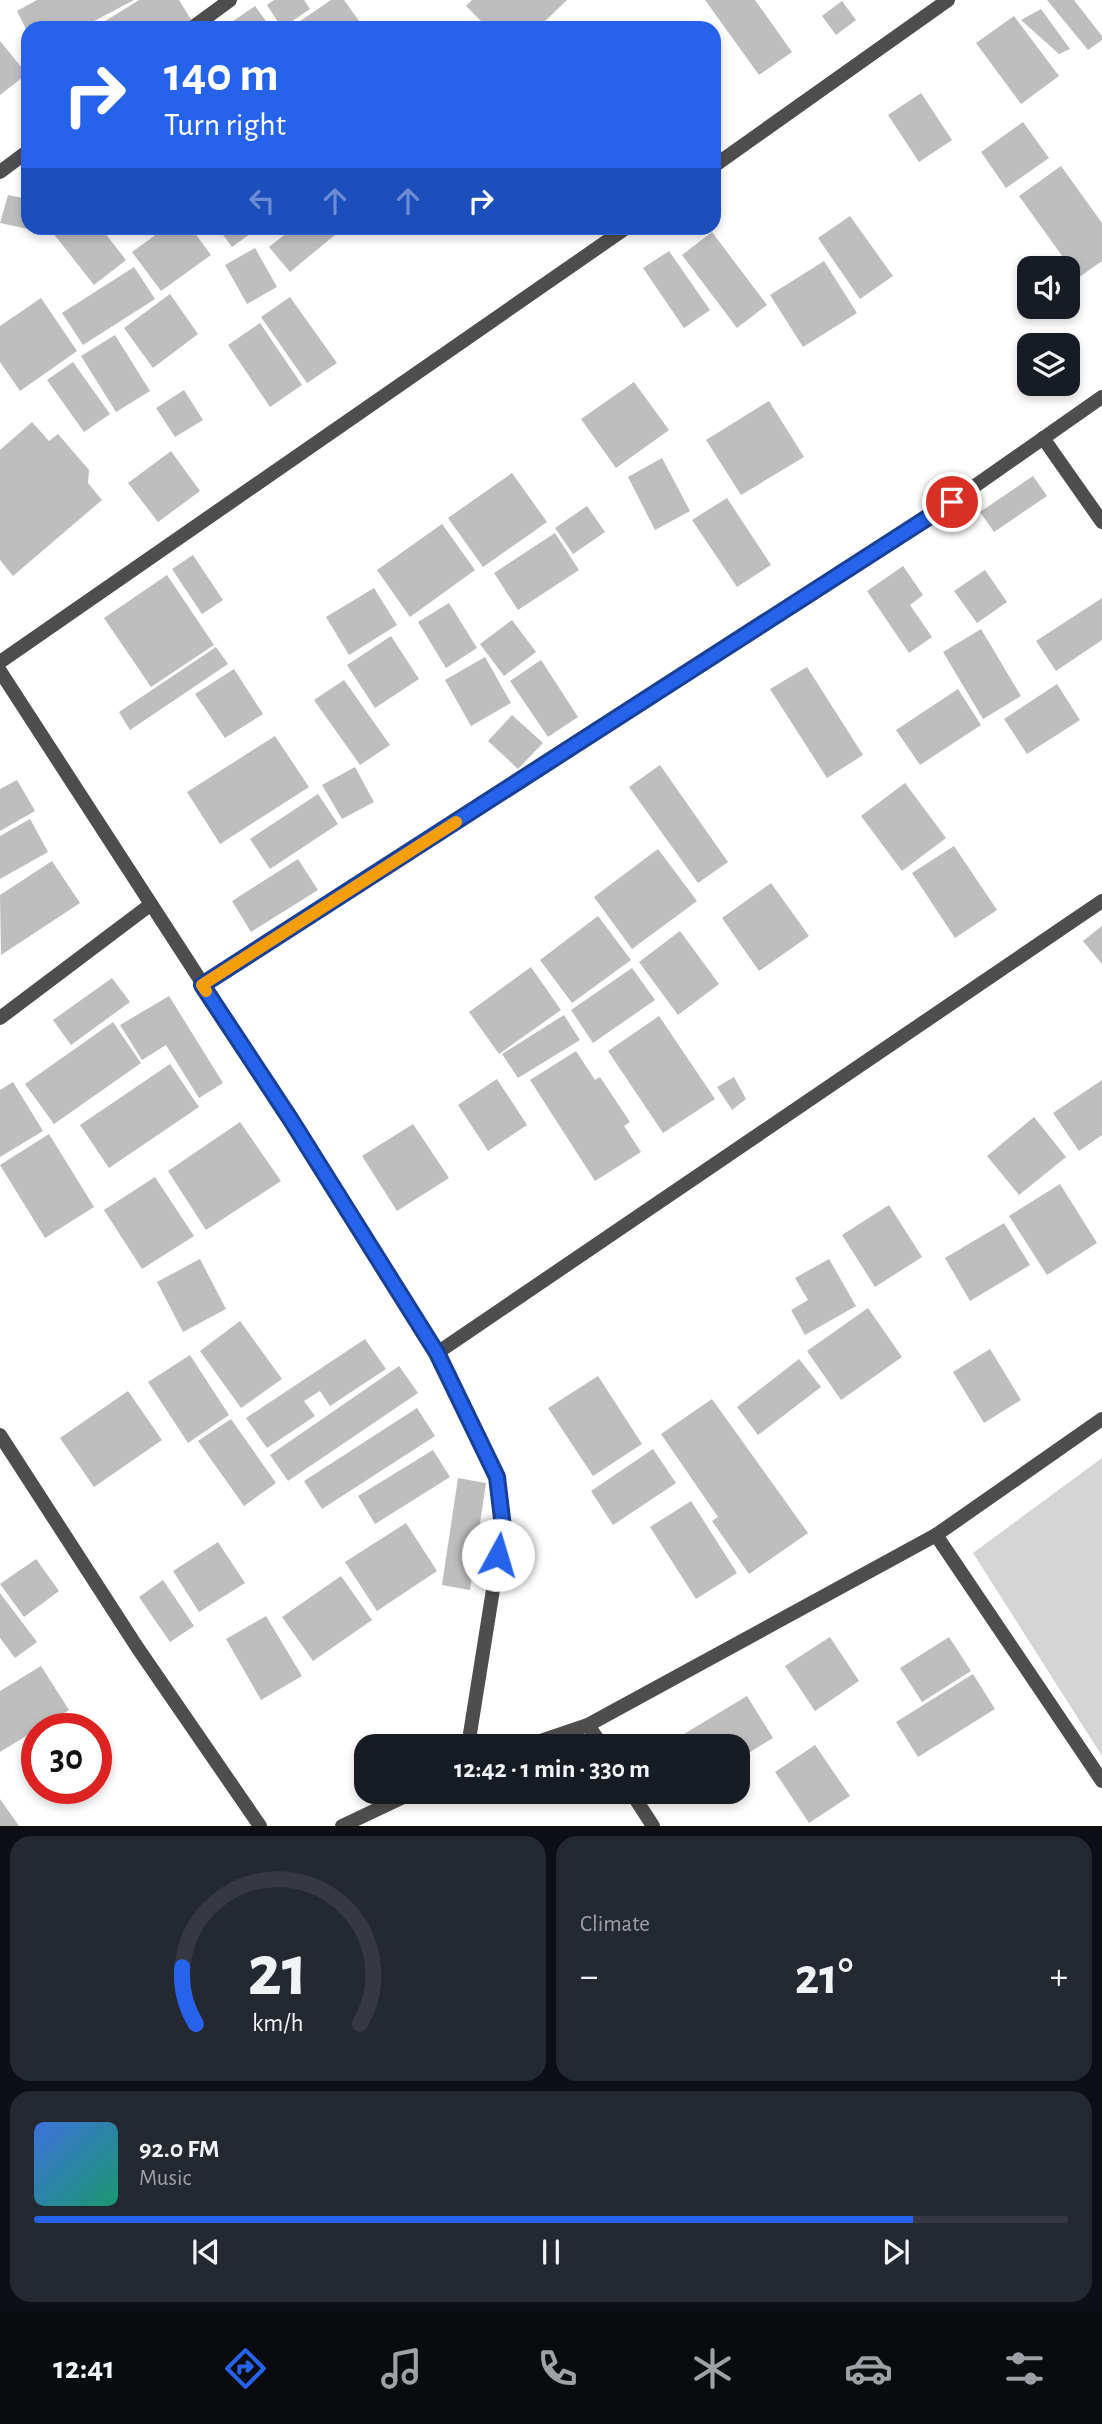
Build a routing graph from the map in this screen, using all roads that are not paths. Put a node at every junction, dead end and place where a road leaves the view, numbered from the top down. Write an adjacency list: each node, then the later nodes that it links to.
1 (230, 0): 3 (street)
2 (948, 0): 5 (street)
3 (202, 21)
4 (21, 156): 6 (street)
5 (721, 161)
6 (0, 172)
7 (616, 235): 11 (street)
8 (1102, 397): 9 (street)
9 (1043, 438): 10 (street); 15 (street)
10 (1102, 522)
11 (0, 662)
12 (0, 671): 14 (street)
13 (1102, 901): 17 (street)
14 (150, 905): 15 (street); 16 (street)
15 (202, 985): 17 (street)
16 (0, 1018)
17 (437, 1353): 22 (street)
18 (1102, 1419): 20 (street)
19 (0, 1435): 28 (street)
20 (936, 1535): 21 (street); 25 (street)
21 (588, 1725): 23 (street); 24 (street)
22 (470, 1734)
23 (562, 1734)
24 (594, 1734)
25 (1102, 1781)
26 (388, 1804): 29 (street)
27 (639, 1804): 30 (street)
28 (260, 1825)
29 (342, 1825)
30 (653, 1825)

